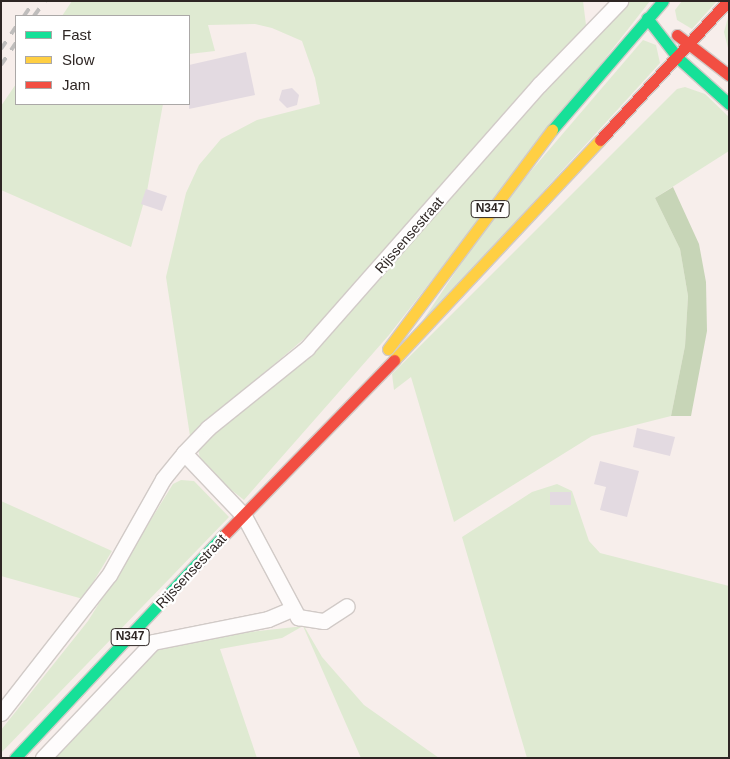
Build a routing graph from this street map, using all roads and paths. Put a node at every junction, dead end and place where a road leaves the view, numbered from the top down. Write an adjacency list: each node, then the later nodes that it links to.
1 (620, 1): 10 (street, Rijssensestraat)
2 (663, 1): 4 (main road, Rijssensestraat)
3 (728, 1): 5 (main road, Rijssensestraat)
4 (648, 18): 5 (main road); 6 (main road); 9 (main road, Rijssensestraat / N347)
5 (691, 42): 6 (main road, Rijssensestraat); 7 (main road)
6 (678, 58): 8 (main road); 9 (main road, Rijssensestraat / N347)
7 (729, 75)
8 (729, 104)
9 (343, 408): 11 (main road, Rijssensestraat / N347)
10 (184, 453): 11 (street); 14 (street, Rijssensestraat)
11 (244, 516): 13 (street); 15 (main road, Rijssensestraat / N347)
12 (347, 606): 13 (street)
13 (292, 608): 16 (street)
14 (1, 713)
15 (15, 758)
16 (43, 758)

